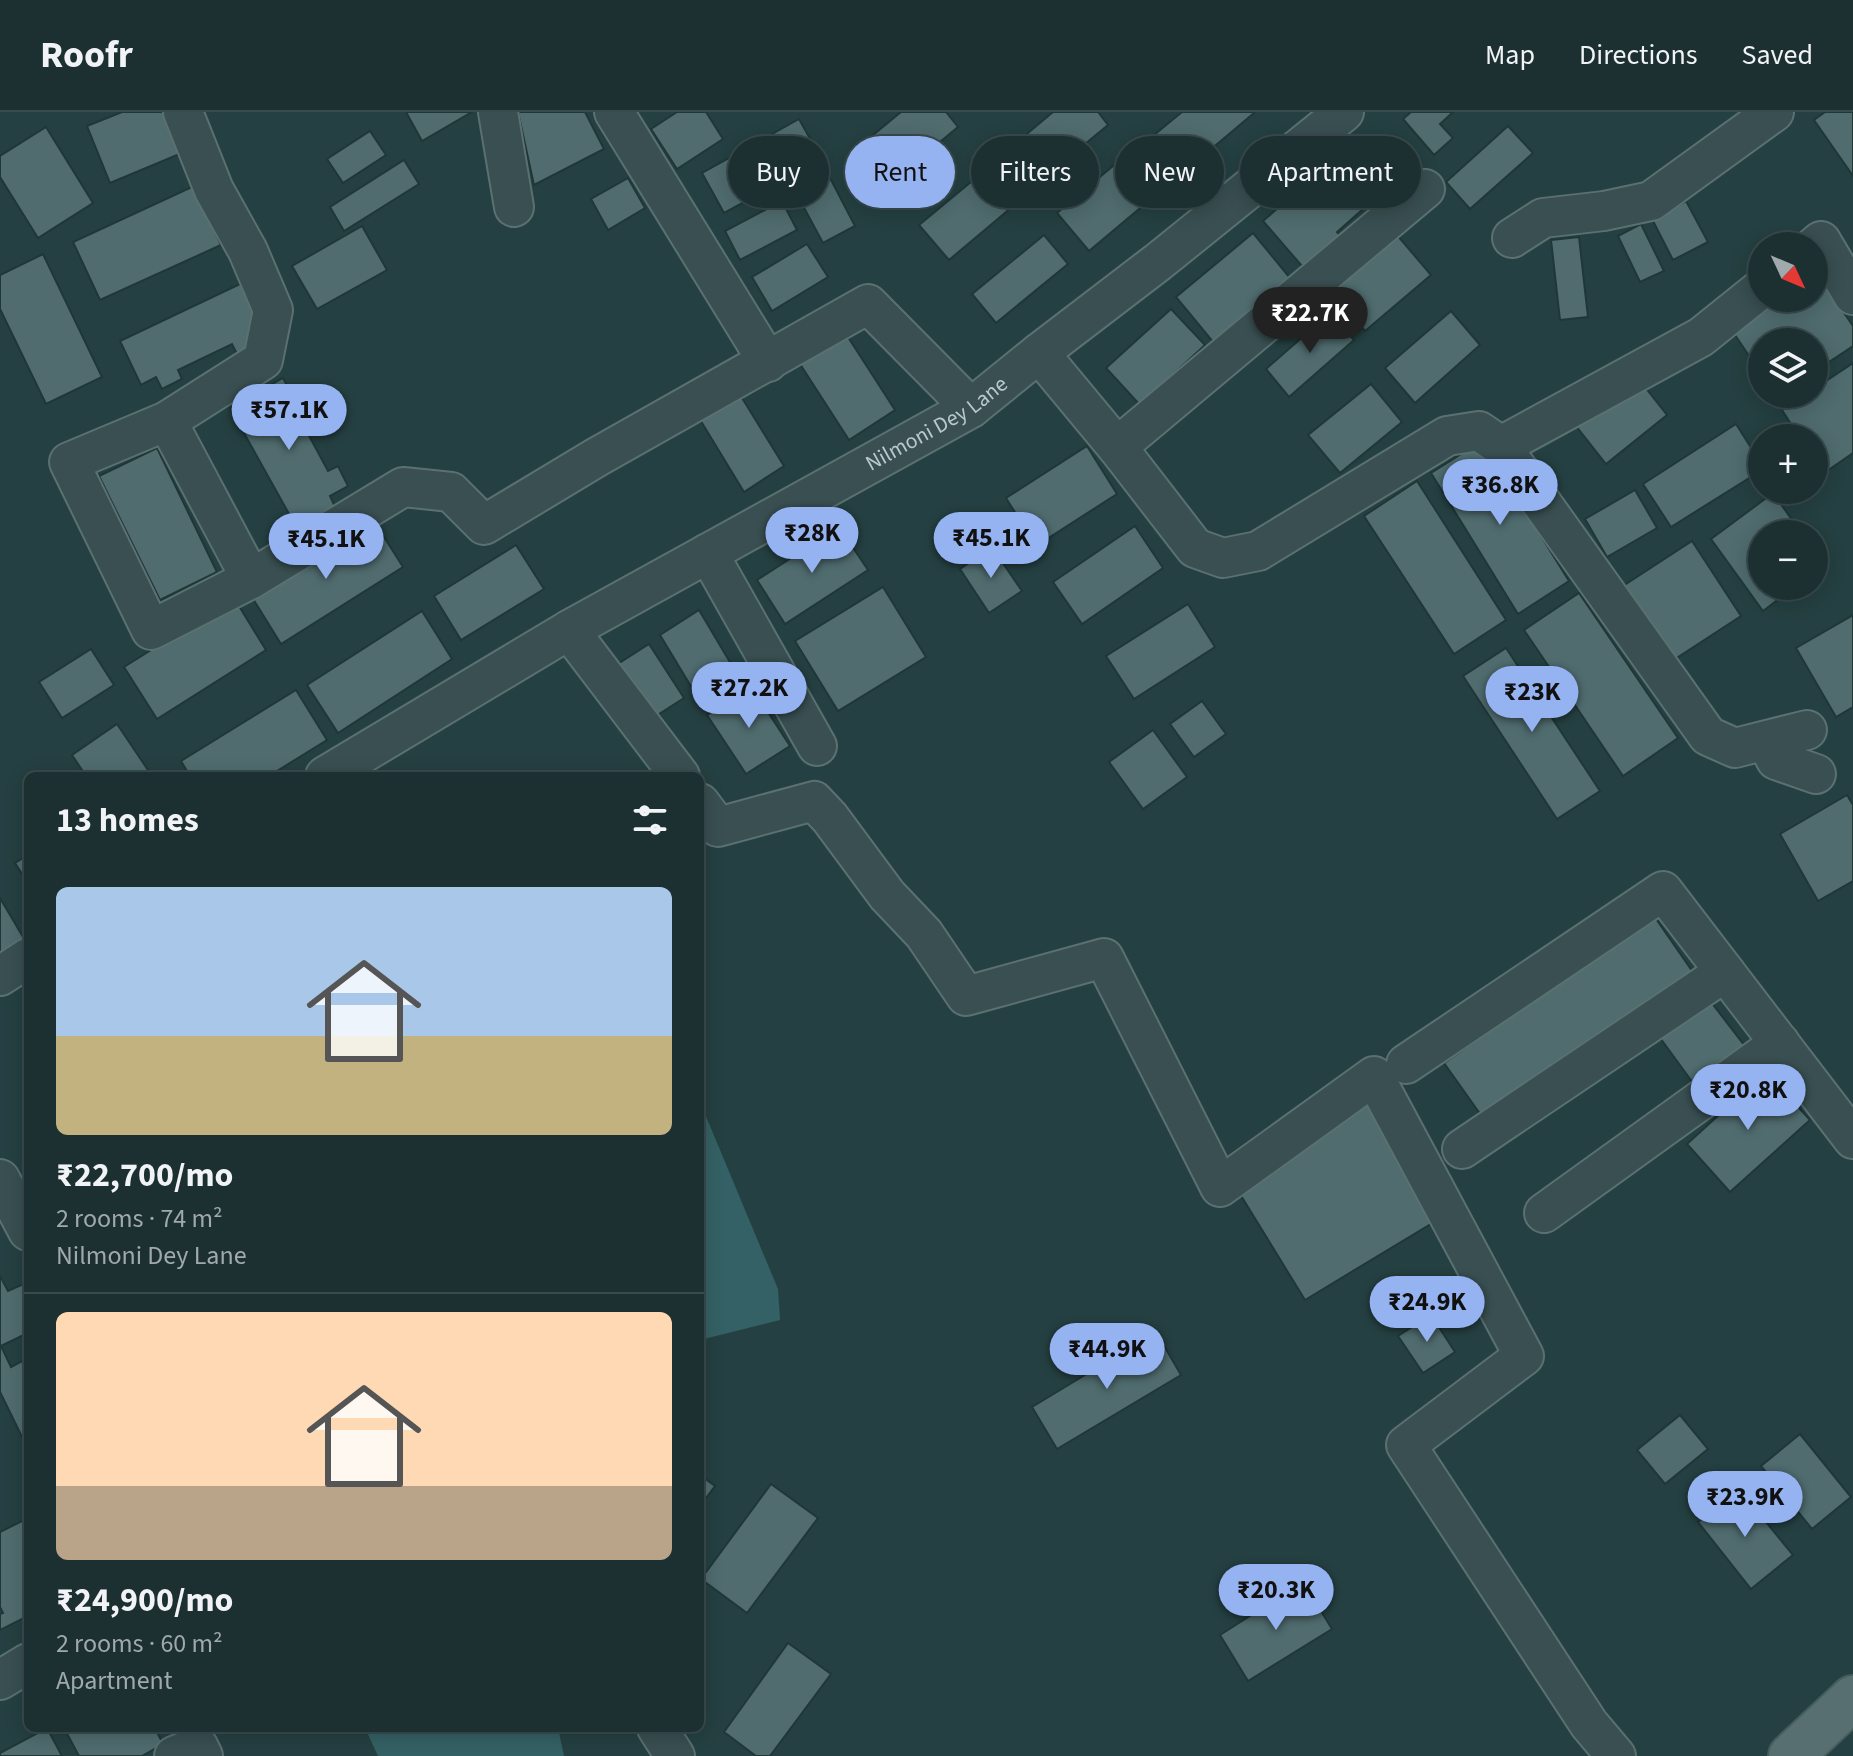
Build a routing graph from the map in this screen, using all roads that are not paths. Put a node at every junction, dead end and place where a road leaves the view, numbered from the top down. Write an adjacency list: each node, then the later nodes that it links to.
1 (183, 112): 15 (street)
2 (498, 112): 7 (street)
3 (614, 112): 13 (street)
4 (1344, 112): 12 (street, Nilmoni Dey Lane)
5 (1774, 112): 8 (street)
6 (1425, 189): 17 (street)
7 (514, 207)
8 (1512, 238)
9 (1828, 253): 10 (street)
10 (1853, 295)
11 (1748, 299): 16 (street)
12 (1039, 353): 14 (street, Nilmoni Dey Lane); 17 (street)
13 (768, 362): 14 (street); 19 (street)
14 (971, 408): 18 (street, Nilmoni Dey Lane)
15 (167, 421): 19 (street); 19 (street)
16 (1501, 446): 17 (street); 22 (street)
17 (1117, 447)
18 (708, 553): 20 (street, Nilmoni Dey Lane); 23 (street)
19 (251, 579)
20 (569, 630): 24 (street, Nilmoni Dey Lane); 25 (street)
21 (1807, 730): 22 (street)
22 (1766, 741): 26 (street)
23 (817, 746)
24 (332, 772)
25 (677, 772)
26 (1816, 774)
27 (704, 808): 45 (street)
28 (24, 961): 30 (street)
29 (1725, 972): 31 (street); 32 (street); 34 (street)
30 (0, 976)
31 (1780, 1043): 33 (street); 36 (street)
32 (1406, 1064)
33 (1853, 1139)
34 (1462, 1149)
35 (0, 1179): 37 (street)
36 (1544, 1213)
37 (24, 1224)
38 (24, 1665): 39 (street)
39 (0, 1680)
40 (1853, 1698): 46 (main road)
41 (660, 1732): 44 (street)
42 (174, 1756): 43 (street)
43 (203, 1756)
44 (675, 1756)
45 (1616, 1756)
46 (1791, 1756)

